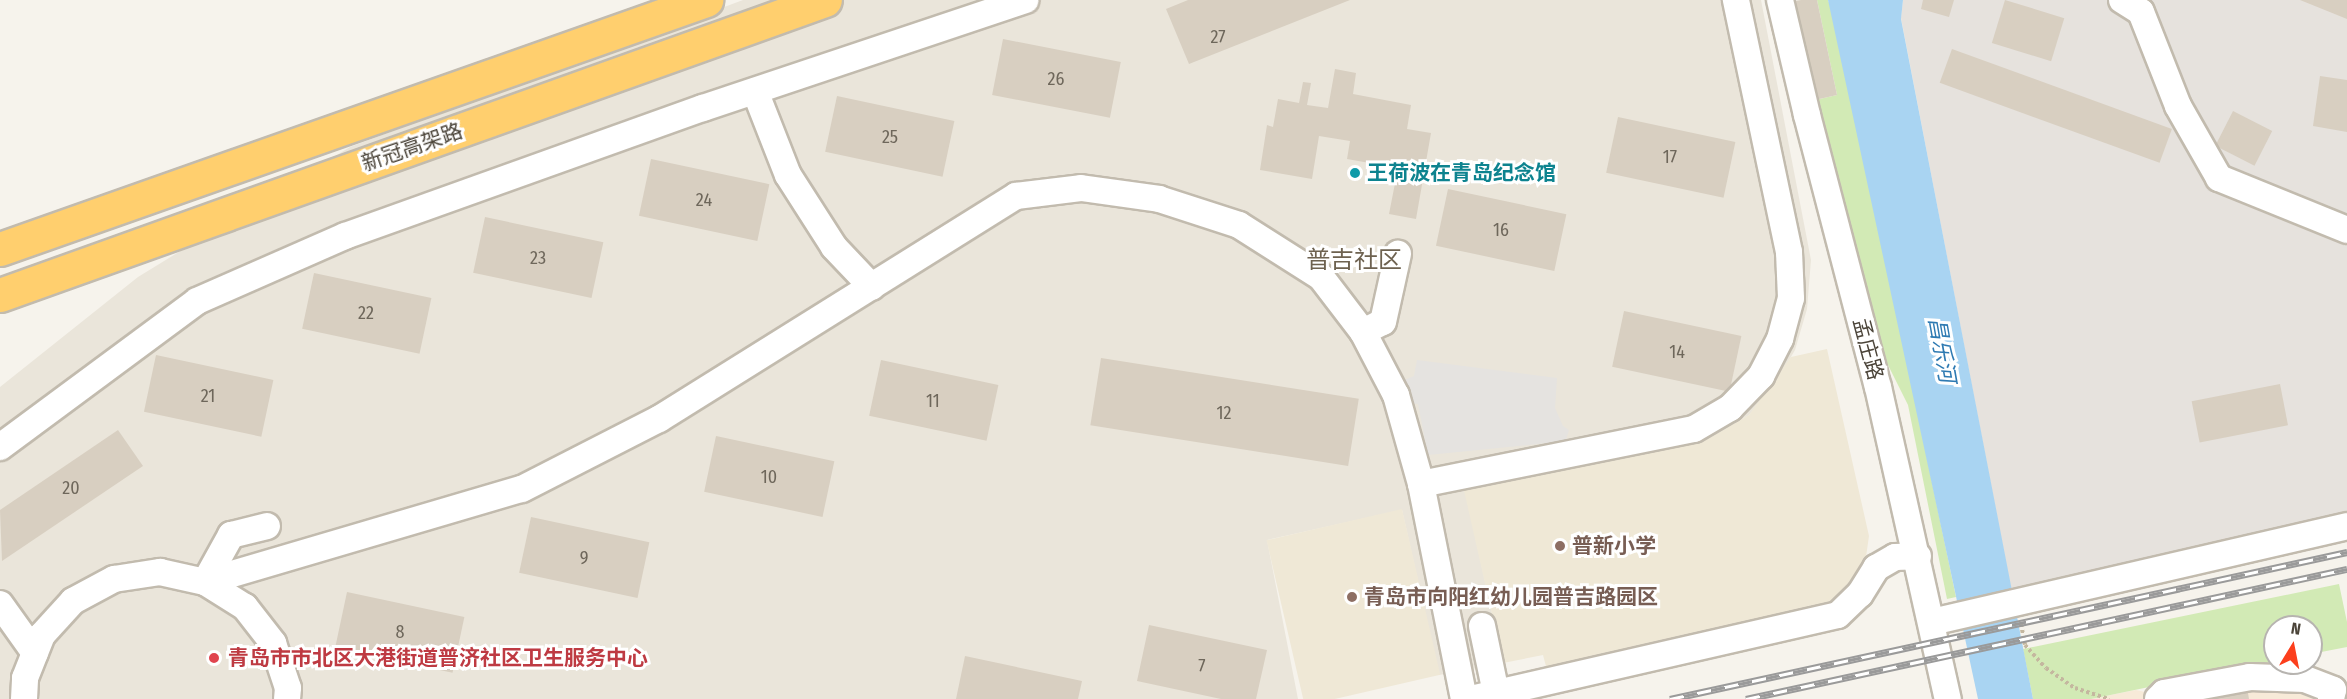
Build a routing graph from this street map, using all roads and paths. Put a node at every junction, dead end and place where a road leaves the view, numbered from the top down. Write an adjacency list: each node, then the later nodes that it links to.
1 (706, 0): 9 (highway, 新冠高架路)
2 (825, 0): 12 (highway, 新冠高架路)
3 (1025, 0): 7 (street)
4 (1736, 0): 15 (street)
5 (1780, 0): 18 (street, 孟庄路)
6 (2122, 0): 8 (street)
7 (755, 91): 11 (street); 14 (street)
8 (2347, 230)
9 (0, 249)
10 (1398, 254): 13 (street)
11 (872, 287): 13 (street); 19 (street)
12 (0, 295)
13 (1363, 333): 15 (street)
14 (0, 447)
15 (1421, 484): 28 (street)
16 (267, 526): 19 (street)
17 (2347, 526): 20 (street)
18 (1918, 556): 22 (street, 孟庄路); 25 (street)
19 (206, 582): 24 (street); 27 (street)
20 (2015, 603): 22 (street); 31 (path)
21 (0, 604): 24 (street)
22 (1932, 622): 30 (street, 孟庄路)
23 (1482, 626): 25 (street)
24 (34, 653): 26 (street)
25 (1496, 693): 29 (street)
26 (24, 699)
27 (287, 699)
28 (1464, 699)
29 (1471, 699)
30 (1948, 699)
31 (2109, 699)
32 (2158, 699): 33 (street)
33 (2331, 699)

